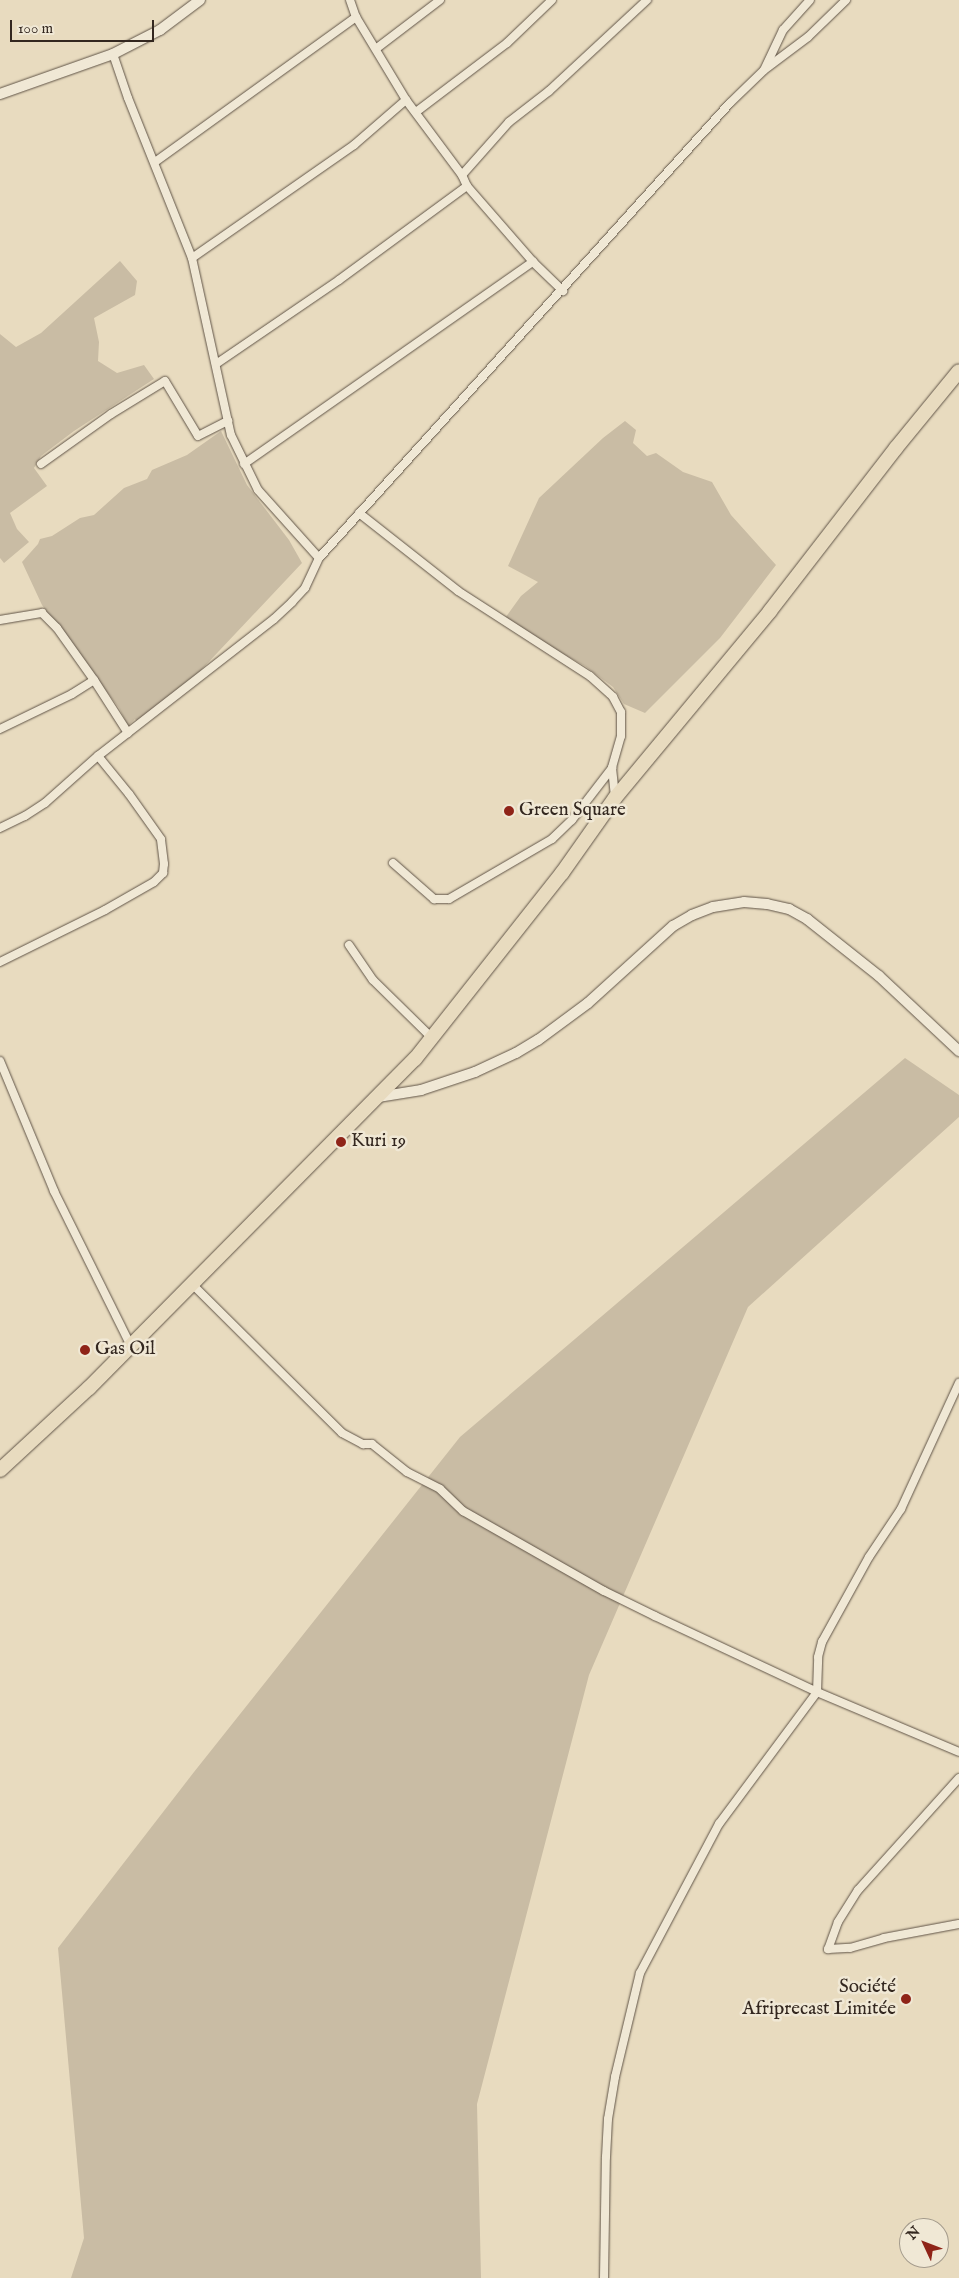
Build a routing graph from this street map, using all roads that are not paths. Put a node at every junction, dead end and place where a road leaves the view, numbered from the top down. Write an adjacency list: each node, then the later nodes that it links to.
1 (200, 0): 10 (main road)
2 (350, 0): 8 (street)
3 (440, 0): 9 (street)
4 (552, 0): 14 (street)
5 (647, 0): 16 (street)
6 (810, 0): 11 (street)
7 (846, 0): 11 (street)
8 (356, 17): 9 (street); 15 (street)
9 (377, 48): 13 (street)
10 (113, 54): 12 (main road); 15 (street)
11 (764, 70): 20 (street)
12 (0, 94)
13 (406, 100): 14 (street); 18 (street)
14 (416, 112): 16 (street)
15 (155, 162): 18 (street)
16 (462, 175): 17 (street)
17 (467, 186): 19 (street); 21 (street)
18 (192, 258): 21 (street)
19 (533, 262): 20 (street); 25 (street)
20 (563, 291): 26 (street)
21 (216, 364): 23 (street)
22 (959, 371): 34 (highway)
23 (228, 421): 24 (street); 25 (street)
24 (41, 464)
25 (244, 464): 27 (street)
26 (359, 513): 27 (street); 33 (street)
27 (319, 558): 31 (street)
28 (0, 620): 29 (street)
29 (94, 680): 30 (street); 31 (street)
30 (0, 729)
31 (128, 733): 32 (street)
32 (98, 756): 35 (street); 38 (street)
33 (612, 768): 34 (street); 36 (street)
34 (615, 798): 39 (highway)
35 (0, 828)
36 (393, 863)
37 (349, 945): 39 (street)
38 (0, 962)
39 (432, 1038): 42 (highway)
40 (959, 1051): 42 (main road)
41 (0, 1061): 44 (street)
42 (378, 1097): 43 (highway)
43 (192, 1284): 44 (highway); 49 (street)
44 (131, 1346): 46 (highway)
45 (959, 1383): 49 (street)
46 (19, 1454): 47 (street); 48 (highway)
47 (0, 1458)
48 (0, 1470)
49 (818, 1692): 50 (street); 53 (street)
50 (959, 1752)
51 (959, 1778): 52 (street)
52 (959, 1924)
53 (604, 2278)

